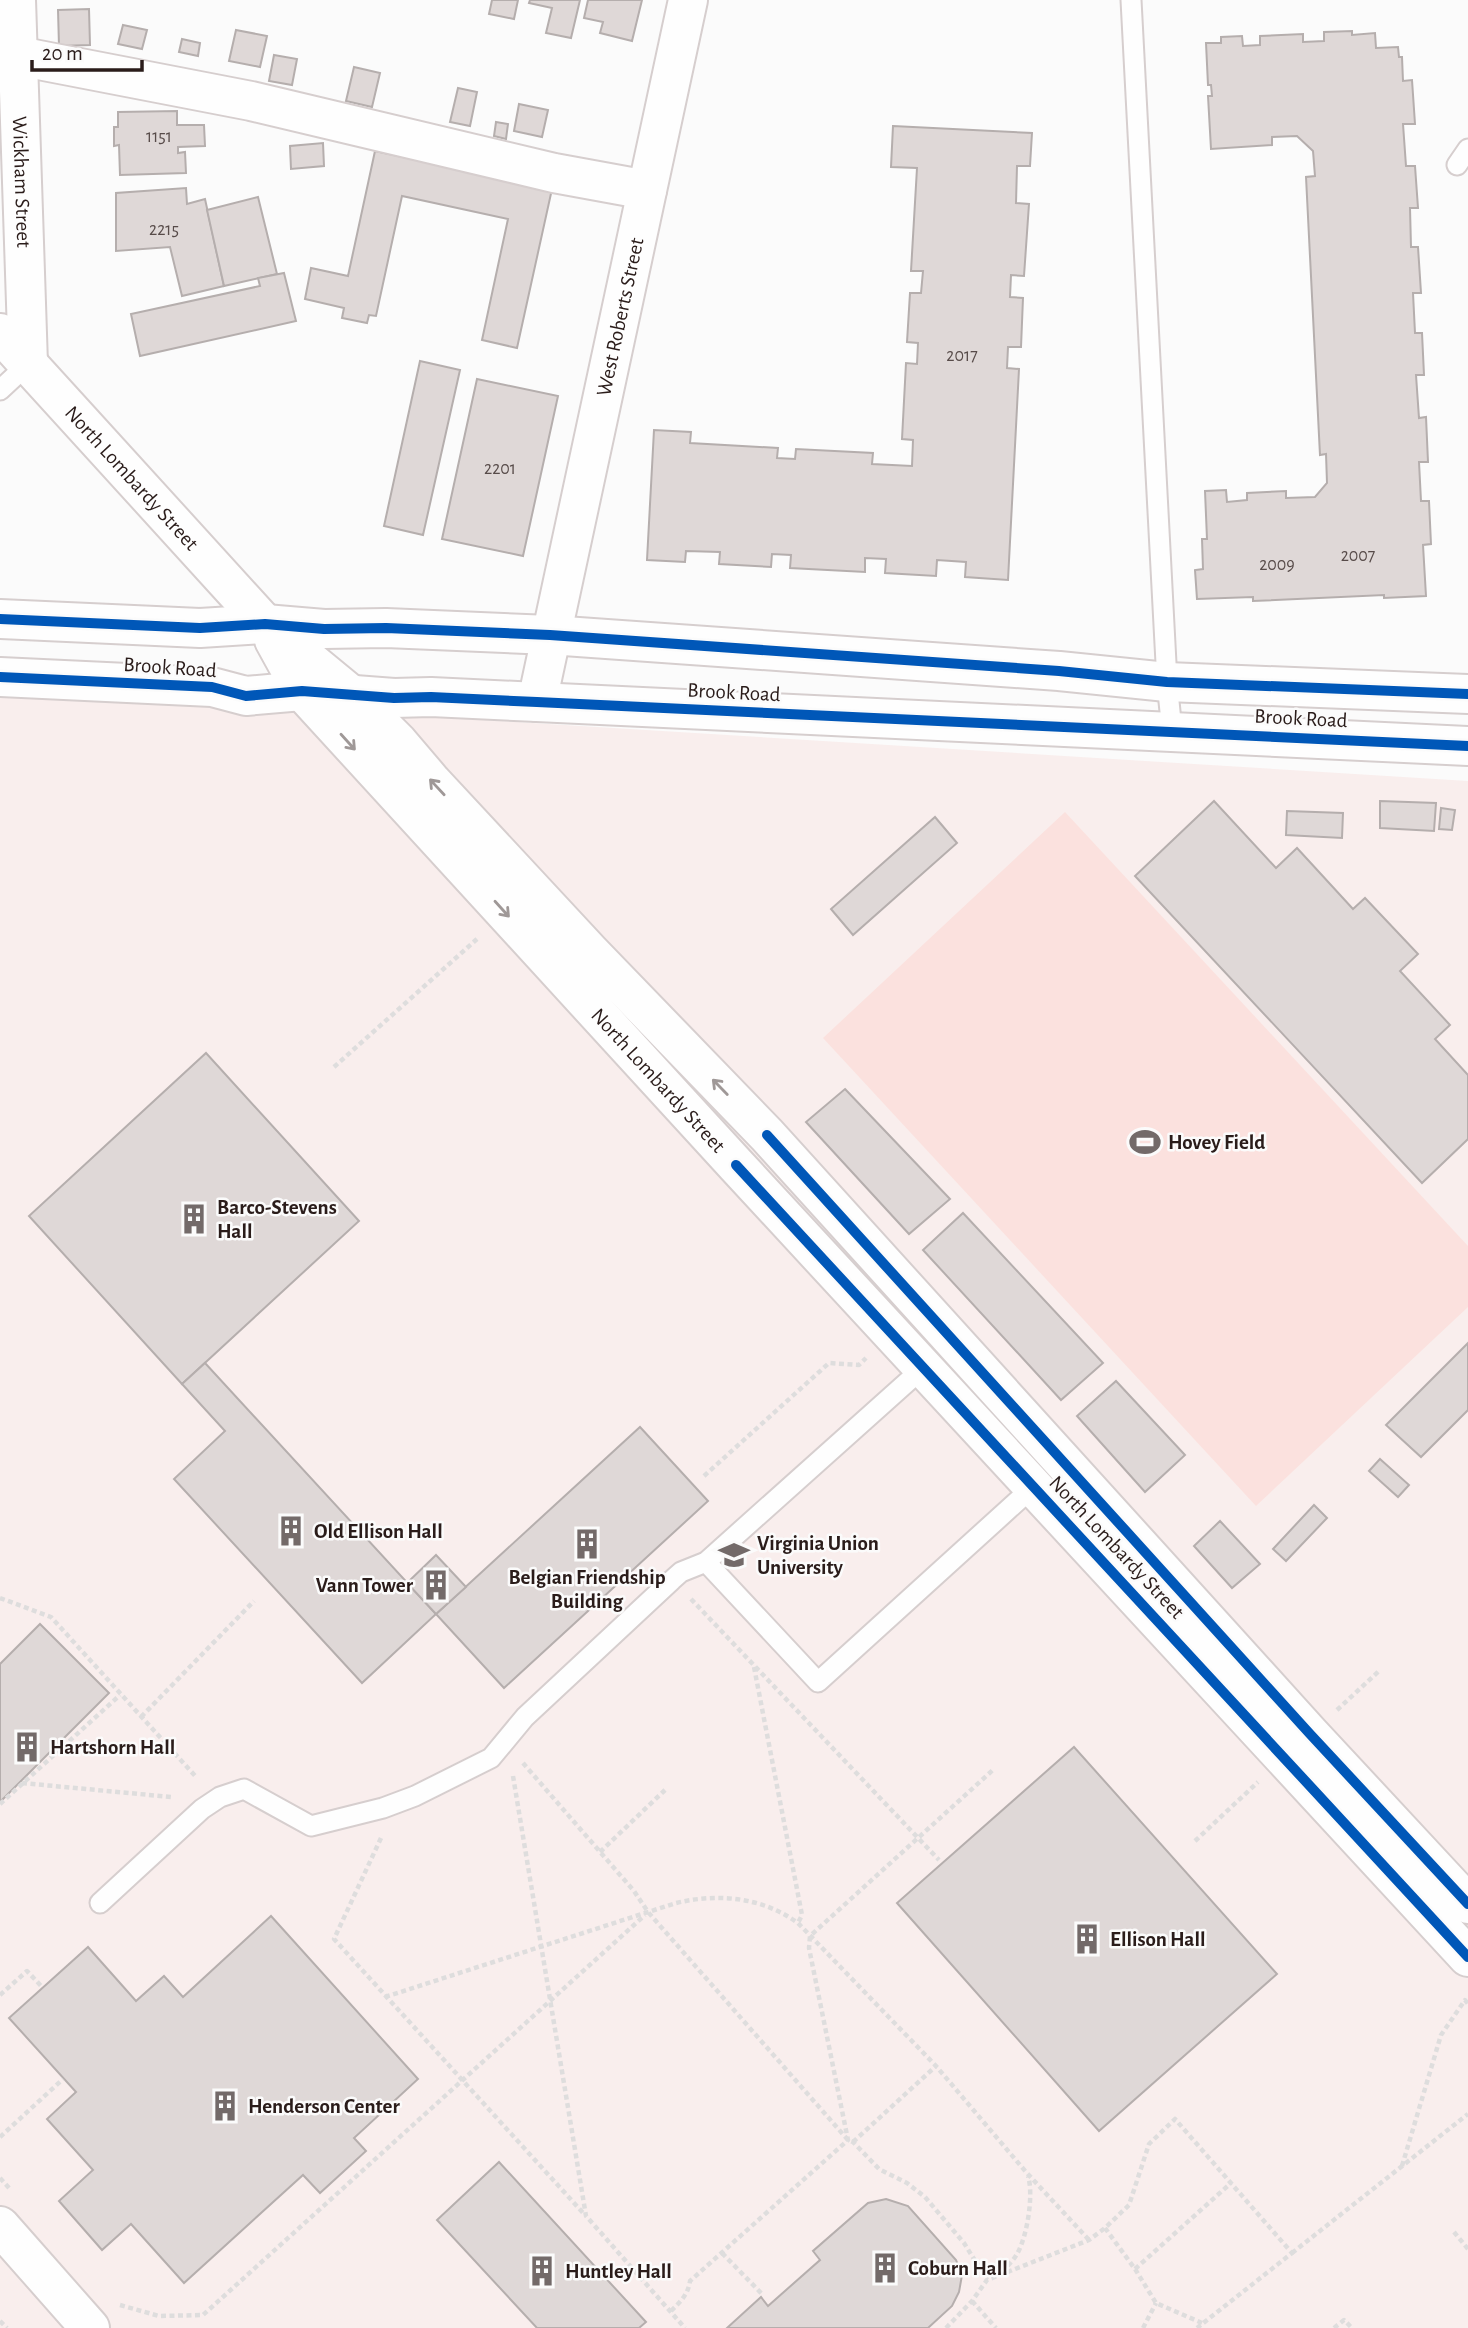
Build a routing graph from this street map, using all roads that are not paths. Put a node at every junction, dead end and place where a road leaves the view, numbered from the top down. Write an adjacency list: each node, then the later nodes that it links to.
1 (16, 0): 4 (main road, Wickham Street)
2 (688, 0): 5 (main road, West Roberts Street)
3 (1131, 0): 13 (lane)
4 (18, 56): 5 (main road); 7 (main road, Wickham Street)
5 (647, 190): 11 (main road, West Roberts Street)
6 (0, 334): 7 (main road, North Lombardy Street)
7 (28, 364): 8 (lane); 10 (main road, North Lombardy Street)
8 (0, 390)
9 (0, 619): 10 (main road, Brook Road)
10 (265, 624): 11 (main road, Brook Road); 14 (main road, North Lombardy Street); 15 (main road, North Lombardy Street)
11 (550, 635): 13 (main road, Brook Road); 17 (main road, West Roberts Street)
12 (0, 677): 14 (main road, Brook Road)
13 (1167, 682): 16 (main road, Brook Road); 18 (lane)
14 (302, 691): 15 (main road, Brook Road); 20 (main road, North Lombardy Street, one-way to 20)
15 (350, 694): 17 (main road, Brook Road); 24 (main road, North Lombardy Street, one-way to 15)
16 (1468, 694)
17 (537, 702): 18 (main road, Brook Road)
18 (1172, 731): 19 (main road, Brook Road)
19 (1468, 746)
20 (924, 1367): 21 (main road, North Lombardy Street); 22 (lane)
21 (1034, 1486): 22 (lane); 25 (main road, North Lombardy Street)
22 (706, 1562): 23 (lane)
23 (100, 1903)
24 (1468, 1904)
25 (1468, 1958)
26 (0, 2226): 27 (main road)
27 (104, 2316)

